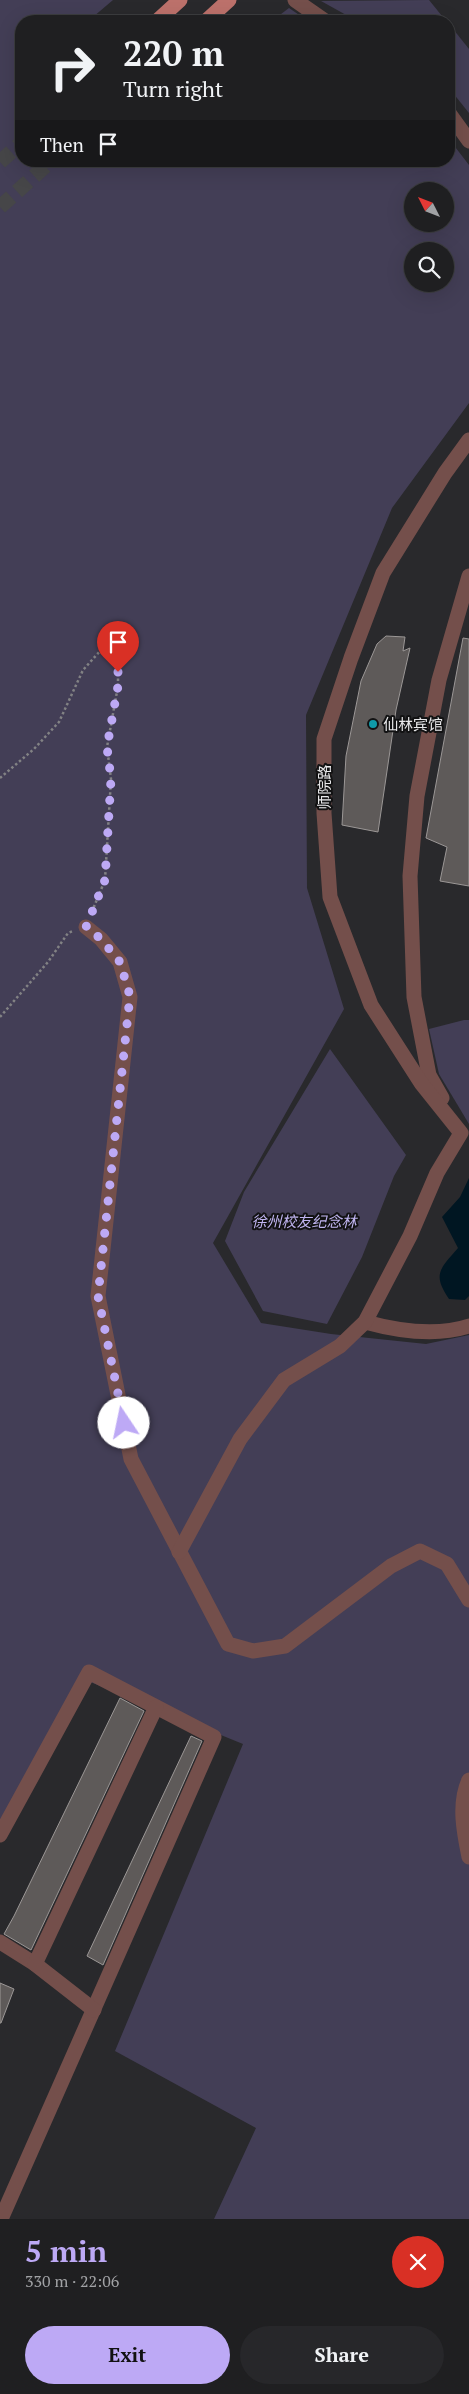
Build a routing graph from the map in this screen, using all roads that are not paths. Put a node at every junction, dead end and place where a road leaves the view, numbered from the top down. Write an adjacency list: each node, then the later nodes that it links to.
1 (180, 0): 4 (main road)
2 (229, 0): 5 (main road)
3 (295, 0): 6 (street)
4 (164, 15)
5 (213, 15)
6 (316, 15)
7 (455, 121): 8 (street)
8 (469, 141)
9 (469, 440): 12 (street, 师院路)
10 (469, 576): 12 (street)
11 (86, 927): 15 (street)
12 (465, 1139): 13 (street)
13 (365, 1322): 14 (street); 15 (street)
14 (469, 1326)
15 (179, 1552): 16 (street)
16 (469, 1600)
17 (156, 1707): 19 (street); 22 (street); 23 (street)
18 (469, 1780): 20 (street)
19 (0, 1835)
20 (469, 1857)
21 (0, 1942): 22 (street)
22 (34, 1964): 23 (street)
23 (94, 2010): 24 (street)
24 (1, 2219)

